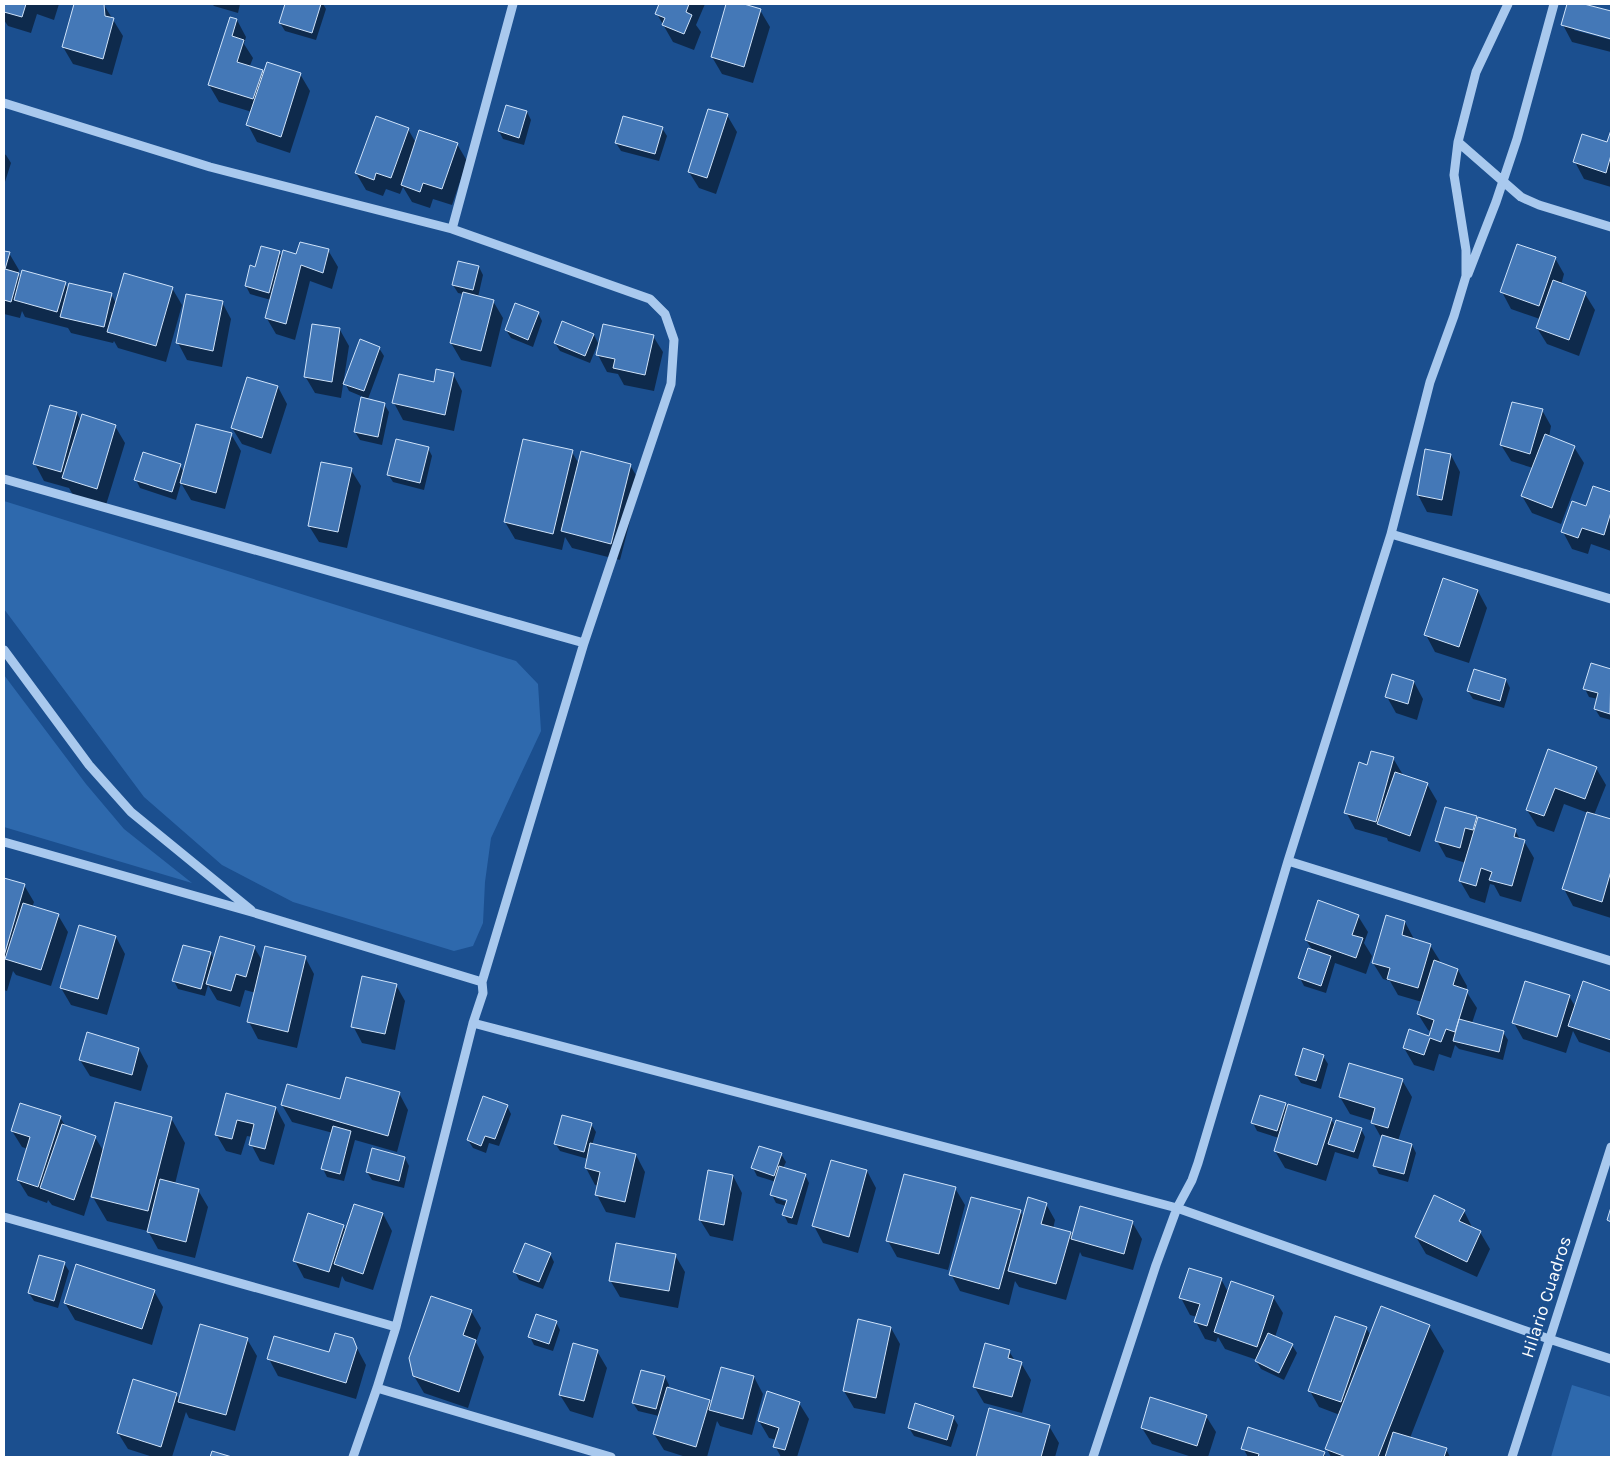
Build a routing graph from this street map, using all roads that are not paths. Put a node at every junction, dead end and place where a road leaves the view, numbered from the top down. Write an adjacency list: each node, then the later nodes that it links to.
1 (513, 4): 8 (street)
2 (1508, 4): 5 (street)
3 (1554, 4): 6 (street)
4 (4, 103): 8 (street)
5 (1458, 142): 6 (street); 9 (street)
6 (1503, 182): 7 (street); 9 (street)
7 (1611, 227)
8 (452, 229): 13 (street)
9 (1463, 288): 11 (street)
10 (4, 479): 13 (street)
11 (1391, 534): 12 (street); 16 (street)
12 (1611, 599)
13 (584, 643): 19 (street)
14 (4, 650): 17 (street)
15 (4, 842): 17 (street)
16 (1288, 861): 18 (street); 22 (street)
17 (255, 913): 19 (street)
18 (1611, 961)
19 (482, 982): 20 (street)
20 (473, 1023): 22 (street); 24 (street)
21 (1611, 1147): 25 (street, Hilario Cuadros)
22 (1177, 1208): 25 (street); 30 (street)
23 (4, 1217): 24 (street)
24 (396, 1327): 27 (street)
25 (1549, 1339): 26 (street); 31 (street, Hilario Cuadros)
26 (1611, 1359)
27 (377, 1388): 28 (street); 29 (street)
28 (353, 1457)
29 (611, 1457)
30 (1093, 1457)
31 (1512, 1457)

